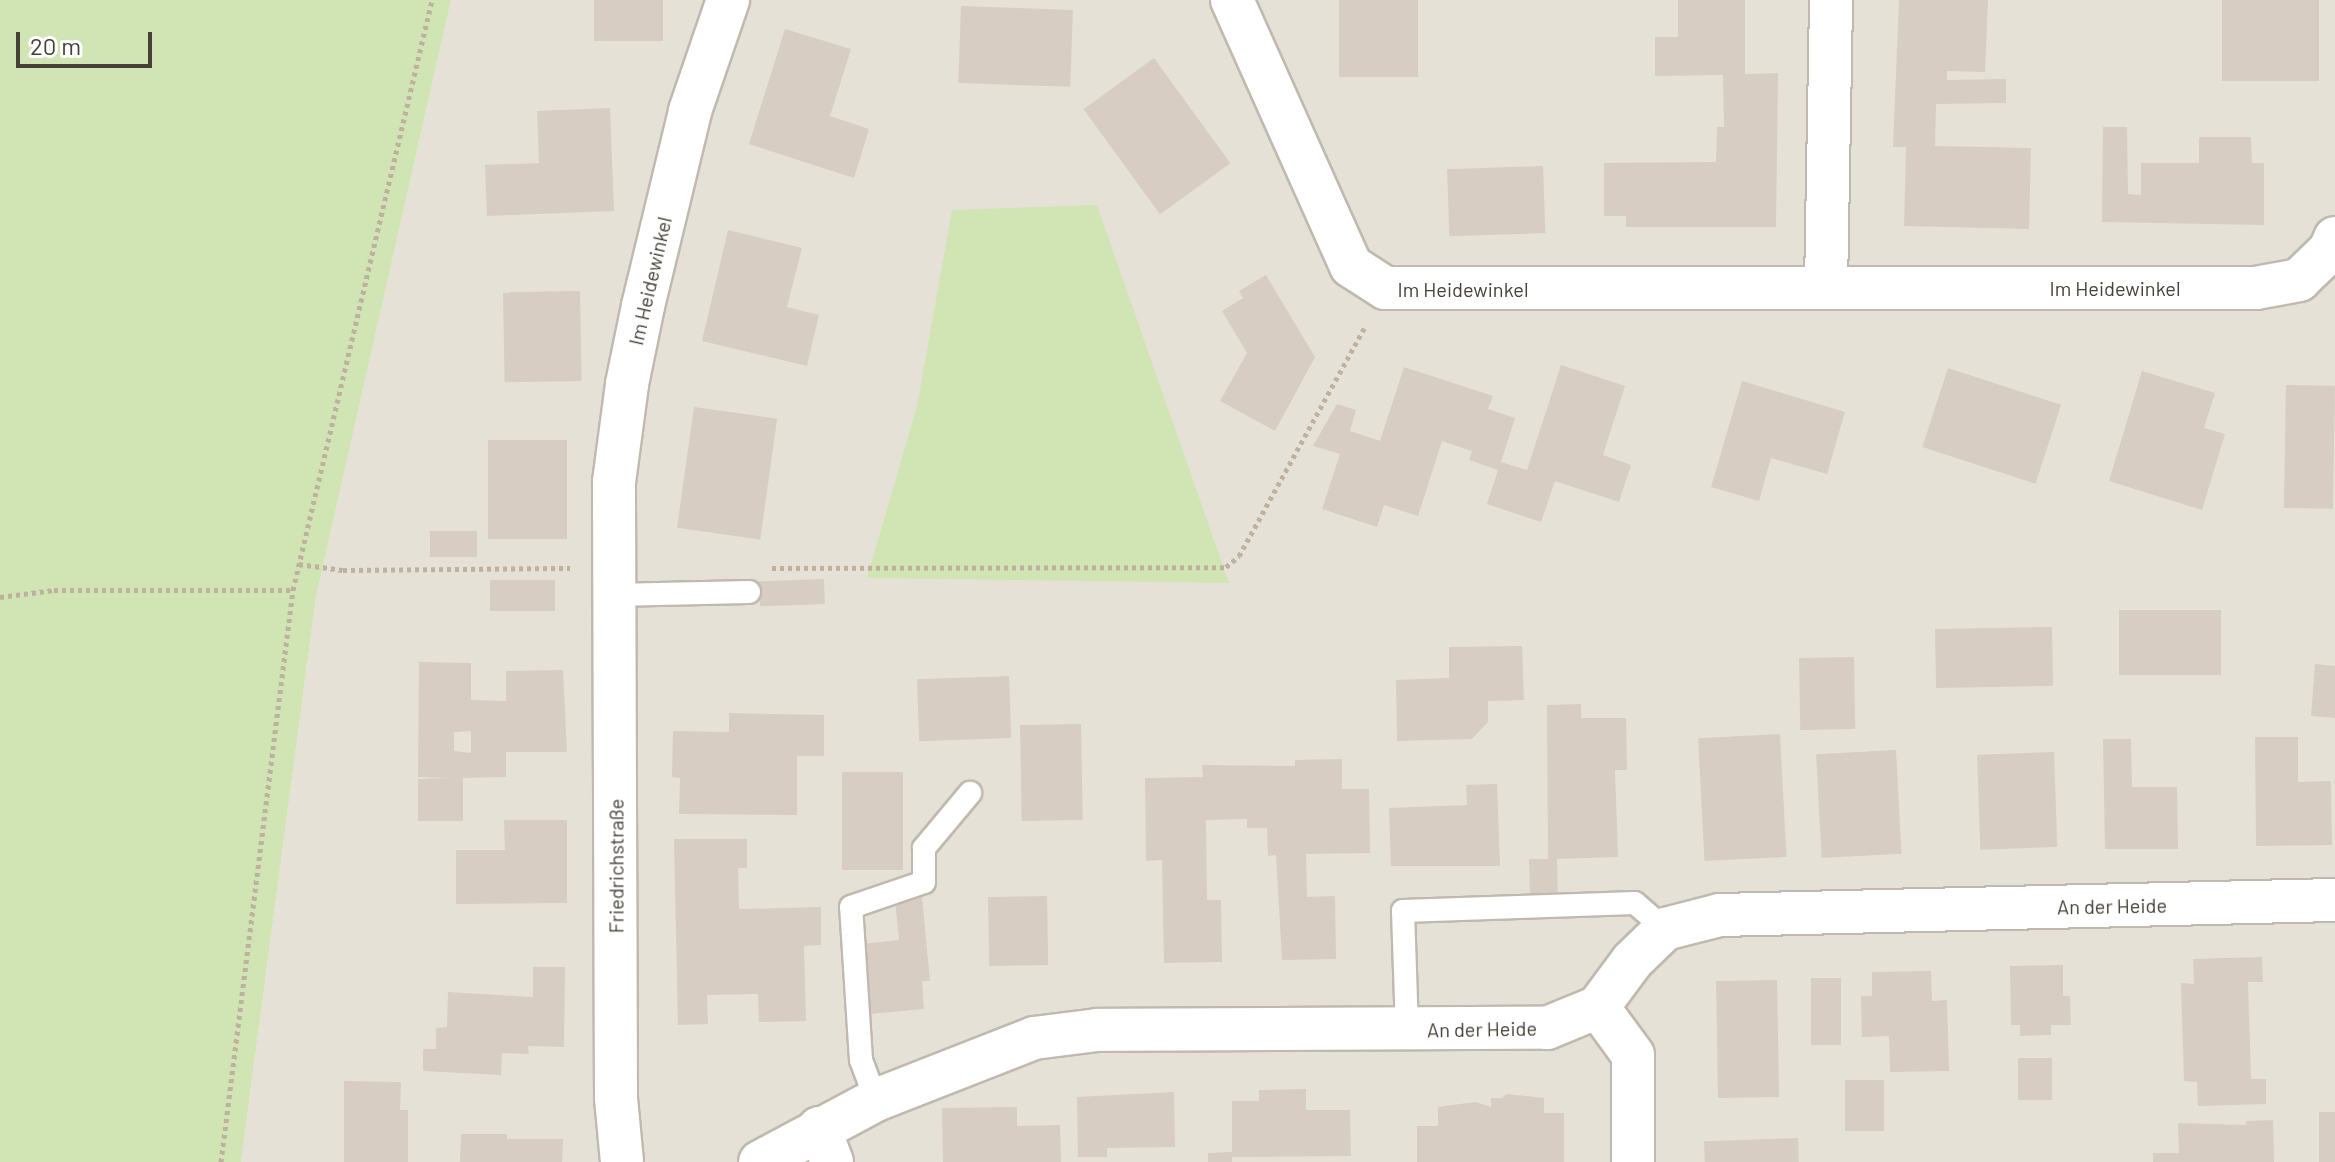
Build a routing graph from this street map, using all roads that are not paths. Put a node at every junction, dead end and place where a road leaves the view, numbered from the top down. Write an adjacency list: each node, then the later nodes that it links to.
1 (728, 0): 6 (street, Im Heidewinkel)
2 (1232, 0): 5 (street, Im Heidewinkel)
3 (1831, 0): 5 (street)
4 (2335, 238): 5 (street, Im Heidewinkel)
5 (1826, 288)
6 (613, 582): 7 (lane); 15 (street, Friedrichstraße)
7 (749, 592)
8 (970, 793): 13 (lane)
9 (2335, 900): 10 (street, An der Heide)
10 (1665, 929): 11 (street, An der Heide); 12 (lane)
11 (1598, 1007): 12 (street, An der Heide); 17 (street)
12 (1407, 1031): 13 (street, An der Heide)
13 (876, 1100): 14 (street, An der Heide)
14 (825, 1145): 16 (street, An der Heide)
15 (622, 1162)
16 (760, 1162)
17 (1633, 1162)

